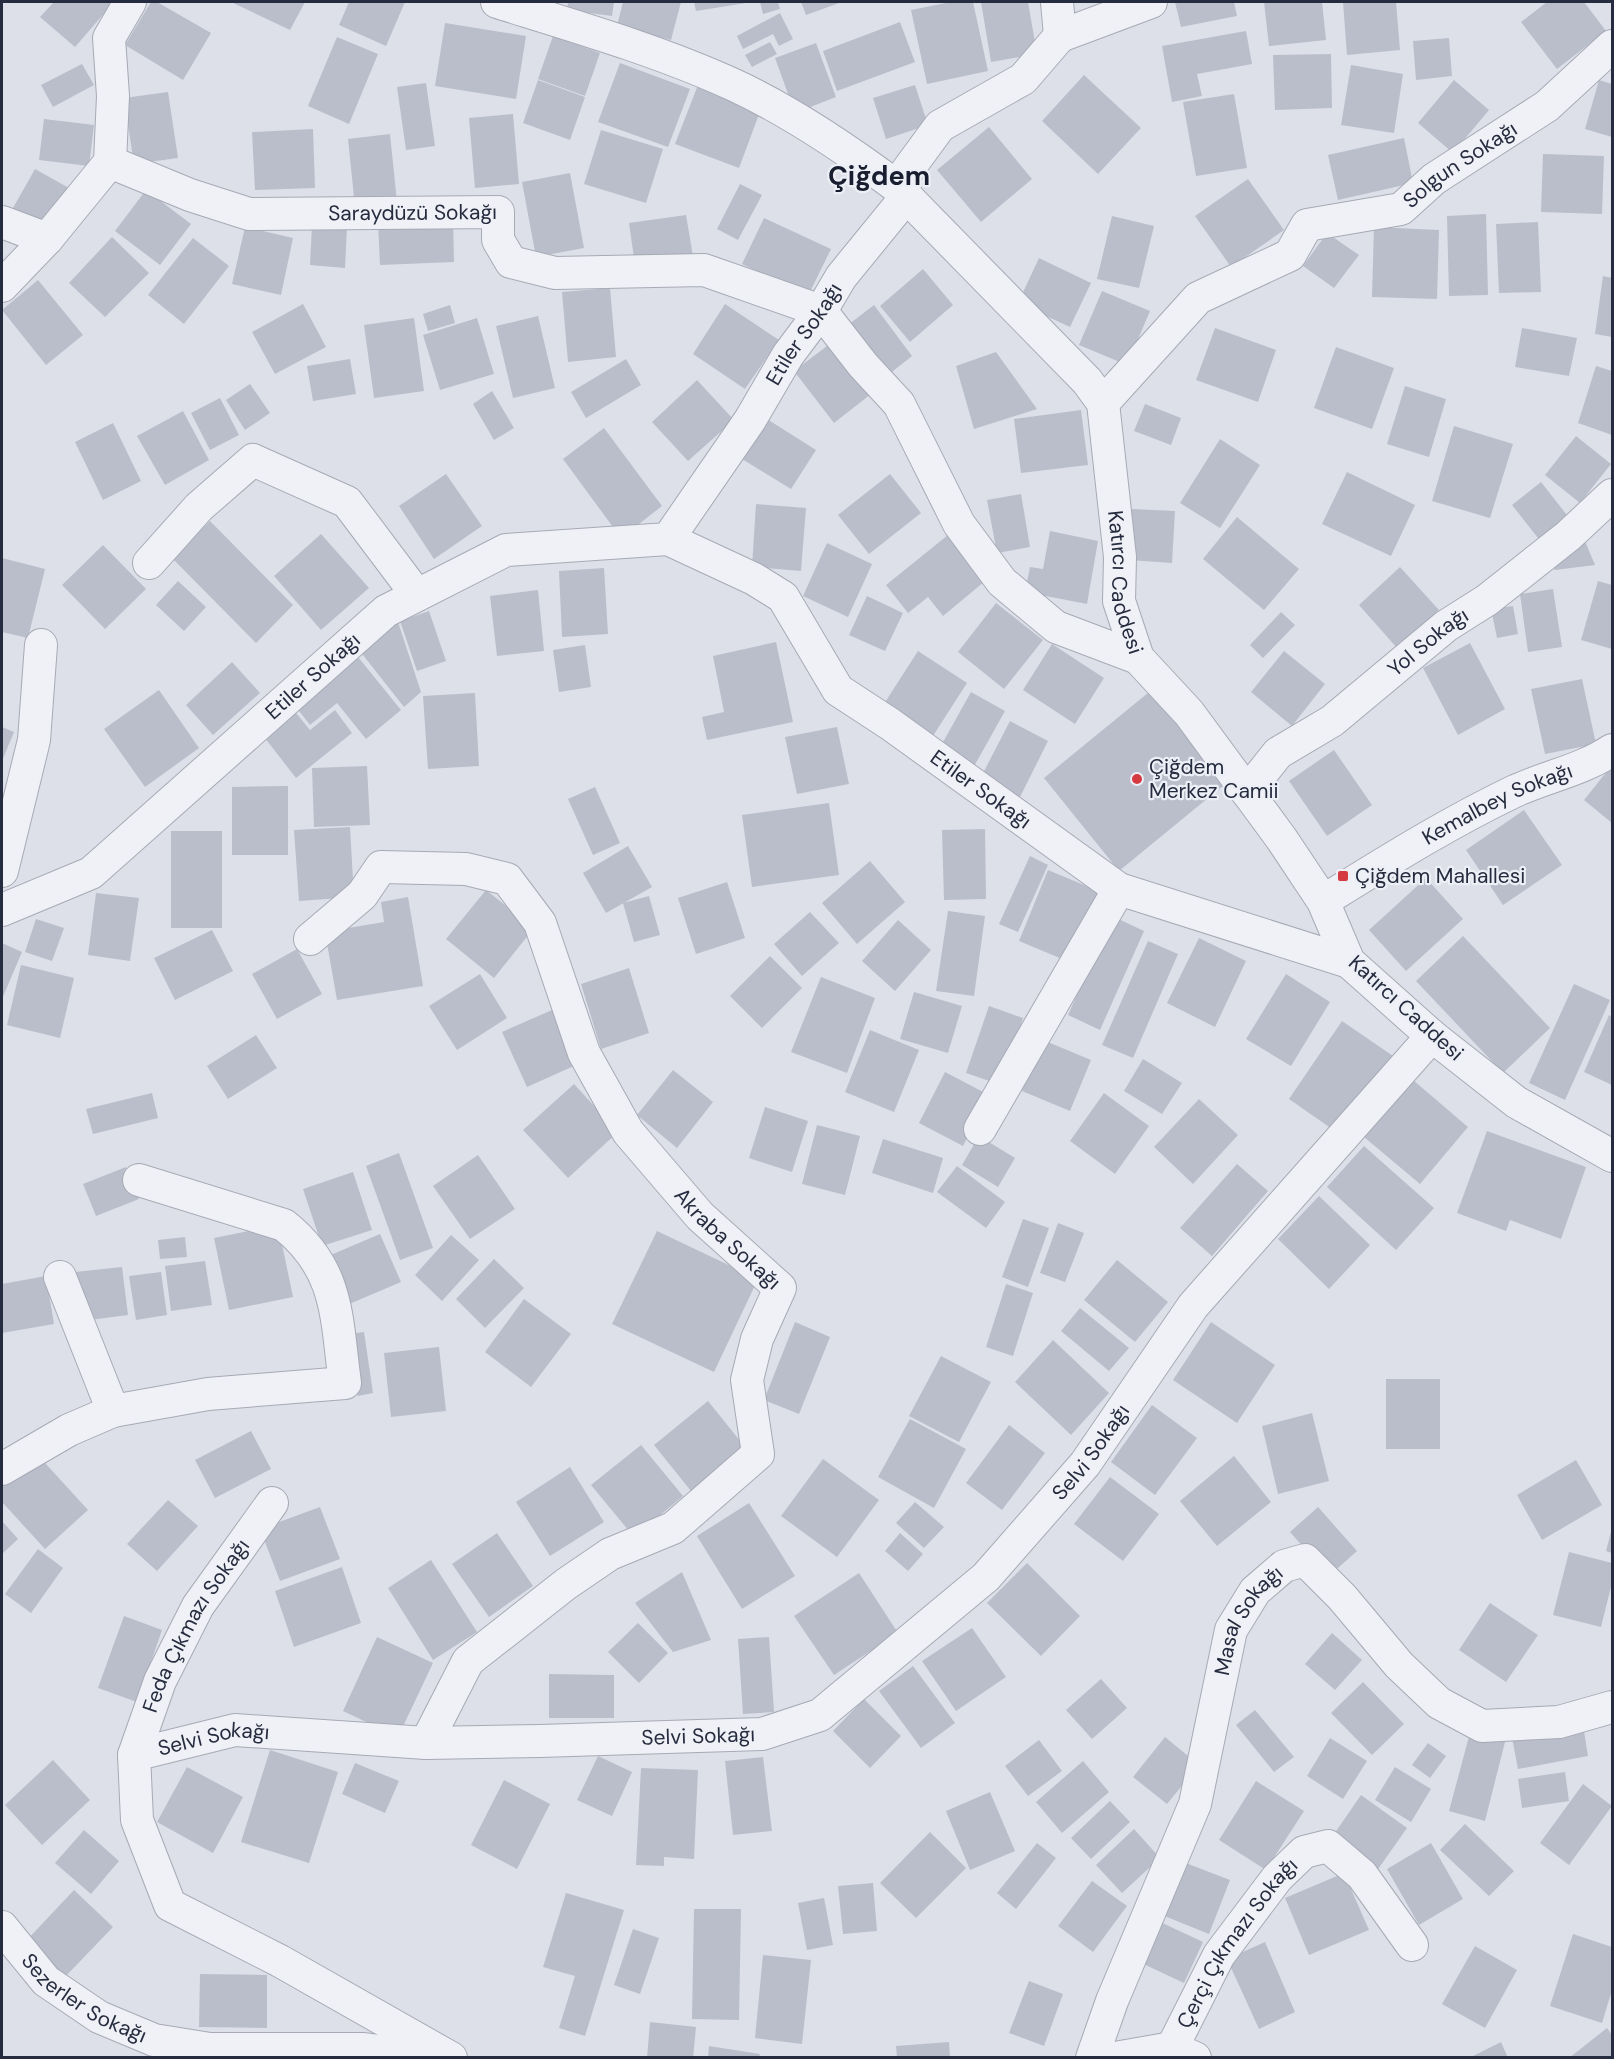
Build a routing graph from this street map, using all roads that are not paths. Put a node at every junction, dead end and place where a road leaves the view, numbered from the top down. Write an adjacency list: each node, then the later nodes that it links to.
1 (130, 2): 7 (street)
2 (497, 2): 8 (street)
3 (1057, 2): 5 (street)
4 (1151, 2): 5 (street)
5 (1060, 36): 8 (street)
6 (1612, 46): 13 (street, Solgun Sokağı)
7 (110, 162): 10 (street); 12 (street, Saraydüzü Sokağı)
8 (902, 191): 12 (street, Etiler Sokağı); 13 (street)
9 (2, 222): 10 (street)
10 (47, 239): 11 (street)
11 (2, 286)
12 (821, 311): 15 (street, Etiler Sokağı); 19 (street)
13 (1103, 403): 19 (street, Katırcı Caddesi)
14 (1612, 495): 21 (street, Yol Sokağı)
15 (668, 539): 17 (street, Etiler Sokağı); 23 (street, Etiler Sokağı)
16 (149, 563): 17 (street)
17 (417, 595): 25 (street, Etiler Sokağı)
18 (40, 645): 22 (street)
19 (1138, 658): 21 (street, Katırcı Caddesi)
20 (1612, 750): 24 (street, Kemalbey Sokağı)
21 (1247, 792): 24 (street, Katırcı Caddesi)
22 (2, 871)
23 (1119, 889): 27 (street, Etiler Sokağı); 29 (street)
24 (1323, 901): 27 (street, Katırcı Caddesi)
25 (2, 910)
26 (310, 939): 37 (street, Akraba Sokağı)
27 (1349, 962): 28 (street, Katırcı Caddesi)
28 (1432, 1036): 30 (street, Katırcı Caddesi); 37 (street, Selvi Sokağı)
29 (980, 1129)
30 (1611, 1153)
31 (139, 1180): 33 (street)
32 (60, 1277): 33 (street)
33 (113, 1411): 34 (street)
34 (2, 1469)
35 (272, 1503): 38 (street, Feda Çıkmazı Sokağı)
36 (1612, 1707): 44 (street, Masal Sokağı)
37 (426, 1743): 38 (street, Selvi Sokağı)
38 (134, 1755): 43 (street, Selvi Sokağı)
39 (2, 1927): 42 (street, Sezerler Sokağı)
40 (1412, 1945): 41 (street, Çerçi Çıkmazı Sokağı)
41 (1184, 2053): 45 (street)
42 (433, 2058)
43 (451, 2058)
44 (1092, 2058)
45 (1115, 2058)

